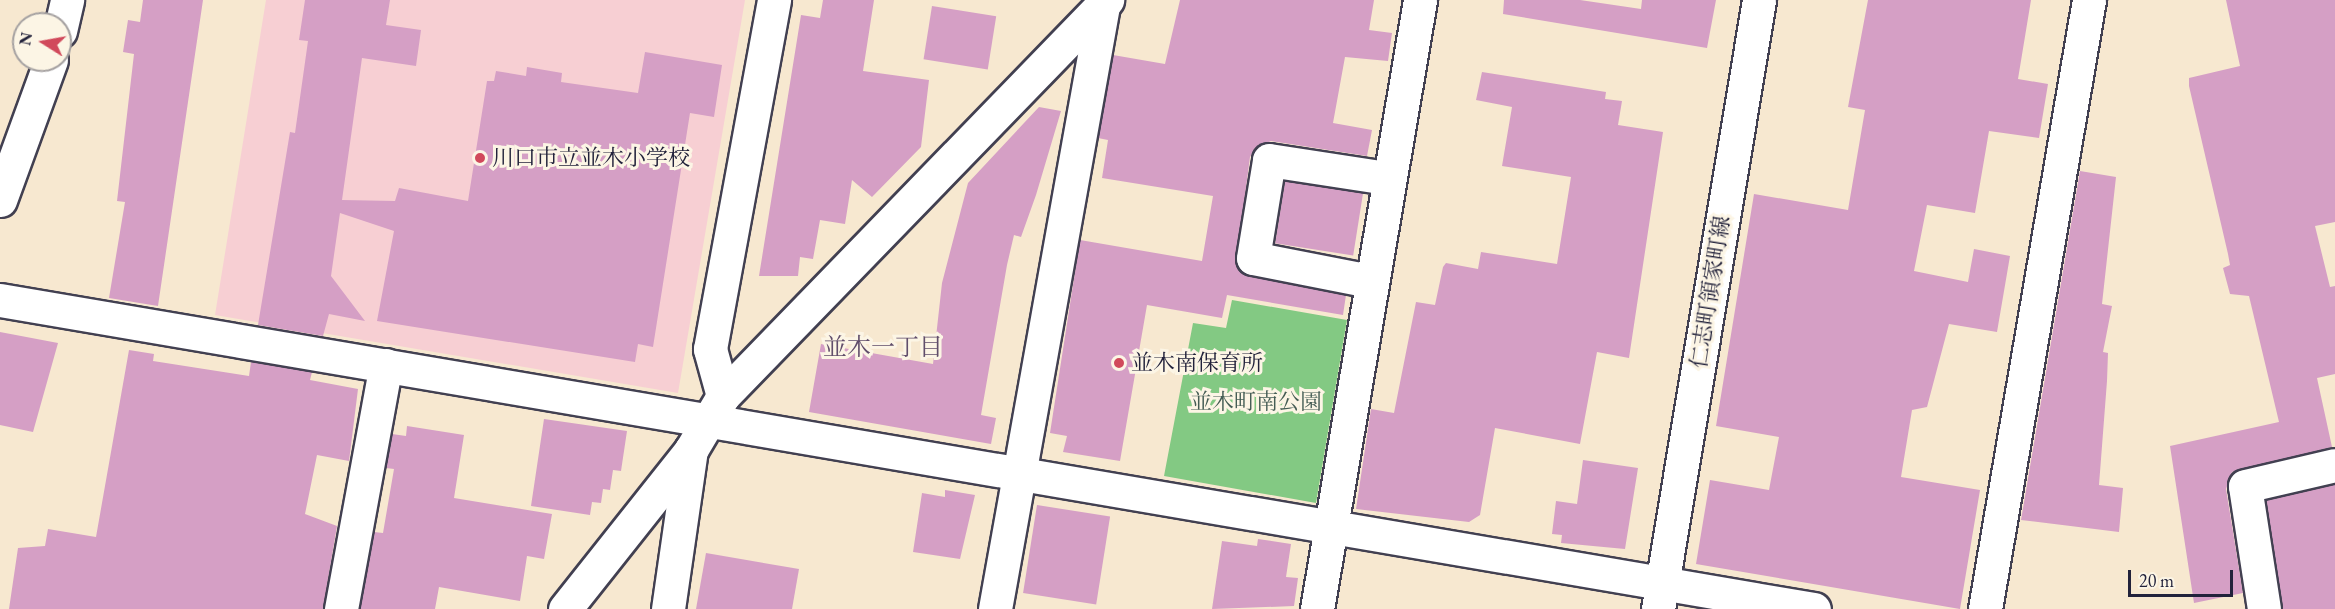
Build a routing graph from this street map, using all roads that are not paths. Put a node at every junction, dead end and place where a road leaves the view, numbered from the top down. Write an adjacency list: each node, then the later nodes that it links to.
1 (774, 0): 12 (street)
2 (1420, 0): 7 (street)
3 (1759, 0): 17 (street, 仁志町領家町線)
4 (2089, 0): 24 (street)
5 (1105, 1): 12 (street); 15 (street)
6 (47, 72): 8 (street)
7 (1387, 178): 9 (street); 9 (street)
8 (0, 200)
9 (1371, 281): 16 (street)
10 (0, 300): 11 (street)
11 (386, 365): 12 (street); 18 (street)
12 (716, 408): 13 (street); 15 (street)
13 (691, 450): 19 (street); 20 (street)
14 (2335, 465): 25 (street)
15 (1018, 472): 16 (street); 21 (street)
16 (1330, 526): 17 (street); 22 (street)
17 (1660, 596): 23 (street)
18 (341, 609)
19 (565, 609)
20 (668, 609)
21 (995, 609)
22 (1317, 609)
23 (1814, 609)
24 (1985, 609)
25 (2264, 609)

